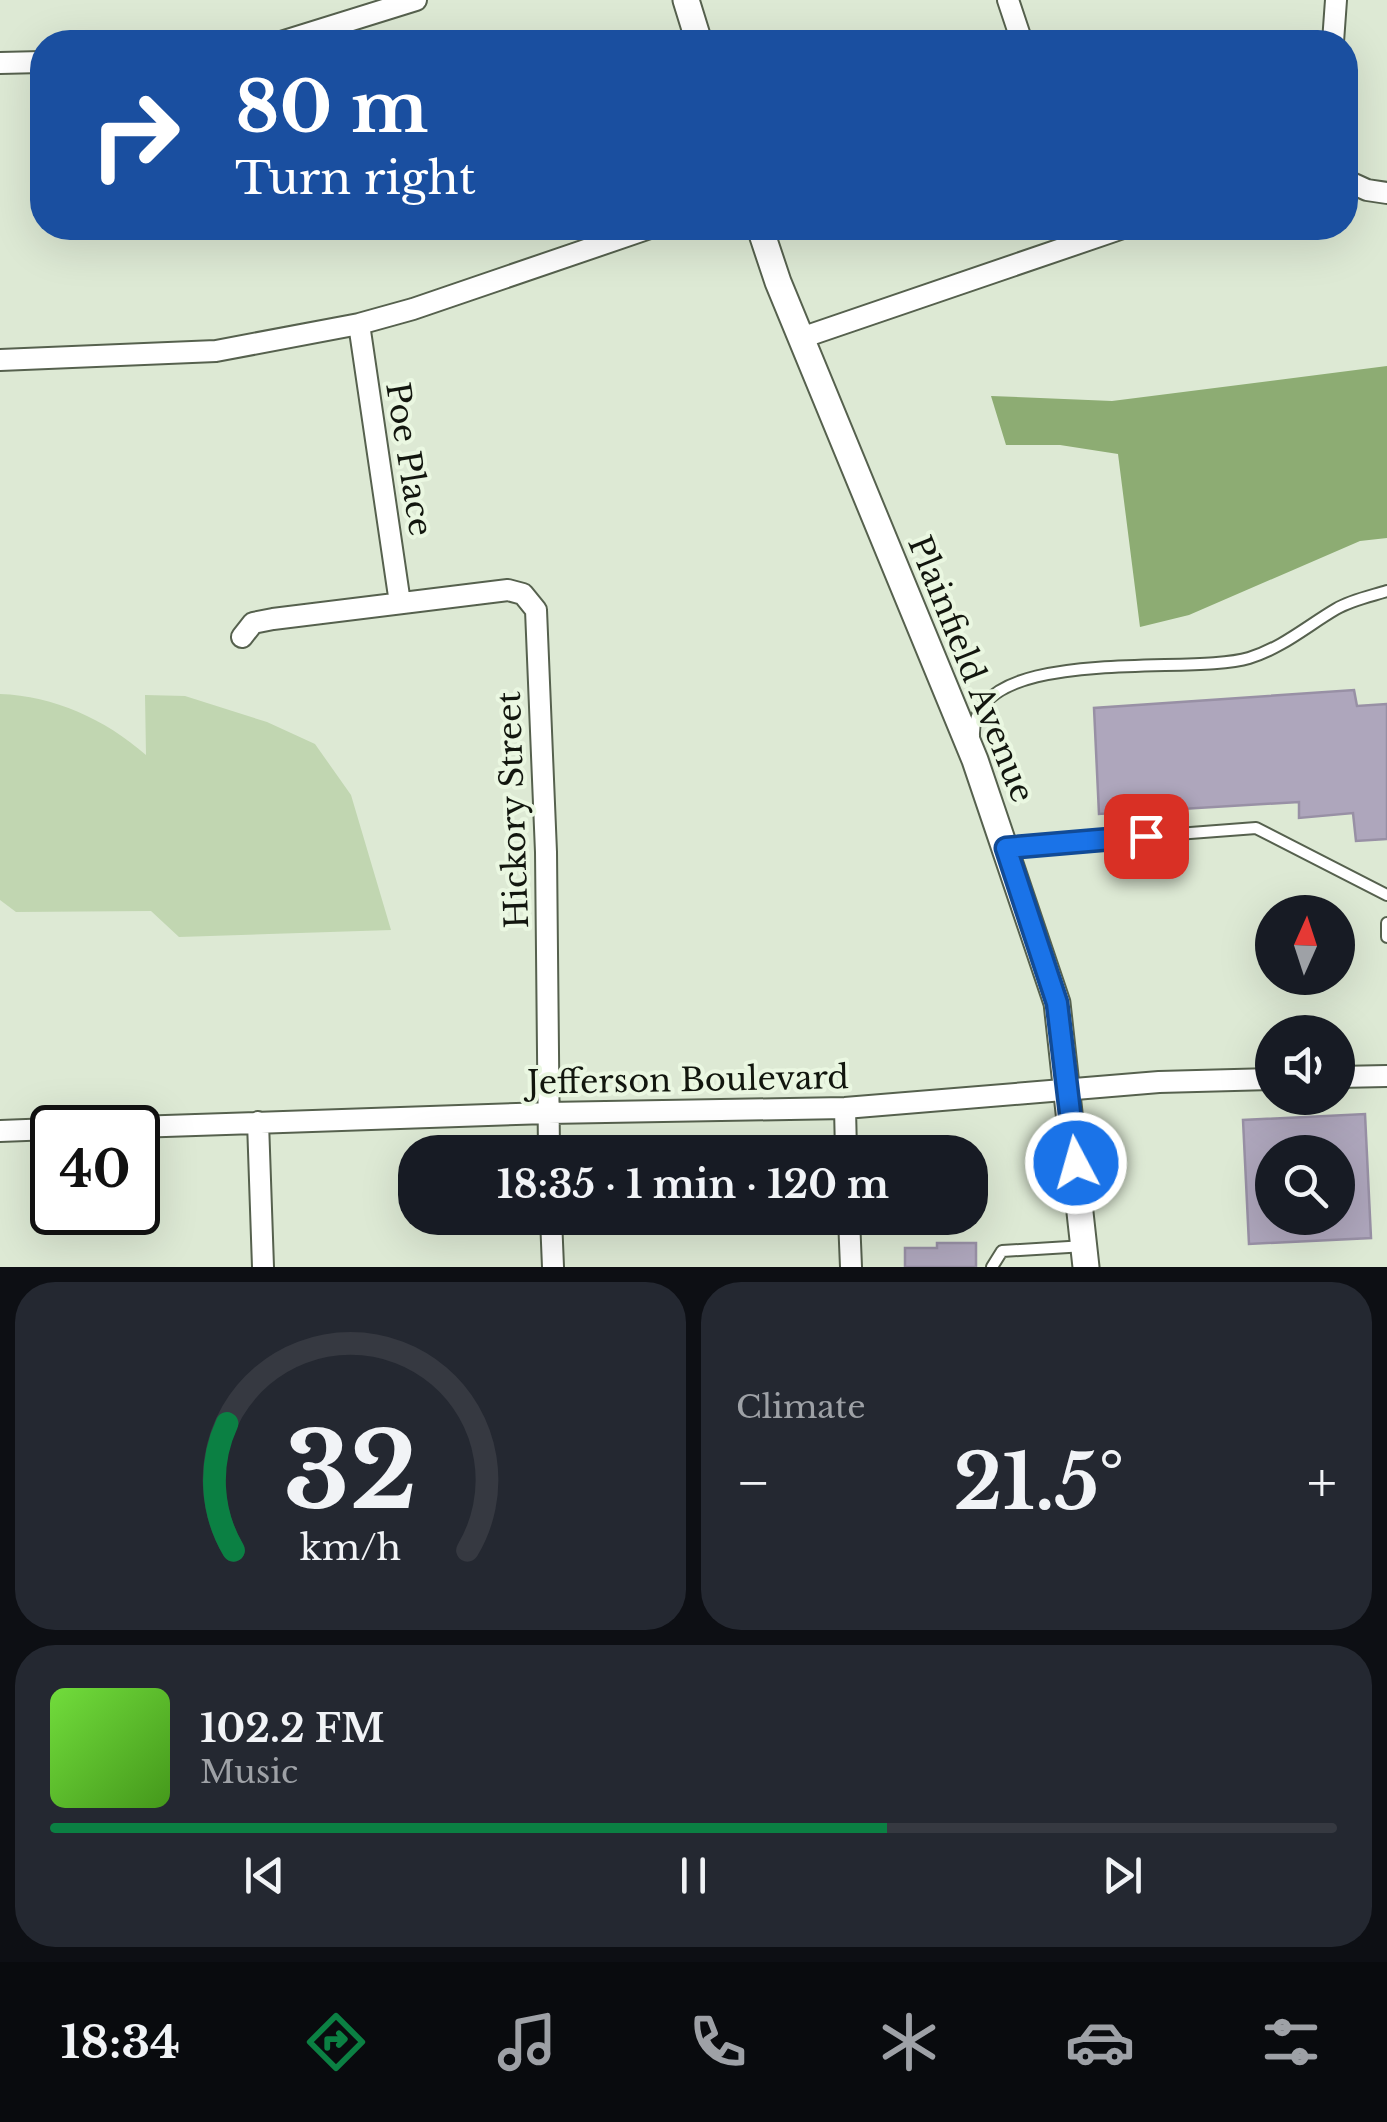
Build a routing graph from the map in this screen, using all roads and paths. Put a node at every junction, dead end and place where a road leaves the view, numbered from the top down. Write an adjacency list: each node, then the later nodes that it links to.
1 (416, 0): 5 (street)
2 (686, 0): 6 (street)
3 (1008, 0): 7 (street)
4 (1336, 0): 8 (street)
5 (320, 30)
6 (695, 30)
7 (1018, 30)
8 (1335, 30)
9 (30, 62): 10 (street)
10 (0, 63)
11 (1358, 186): 12 (street)
12 (1387, 192)
13 (615, 240): 16 (street)
14 (764, 240): 17 (street, Plainfield Avenue)
15 (1064, 240): 17 (street)
16 (359, 324): 18 (street); 20 (street, Poe Place)
17 (801, 338): 22 (street, Plainfield Avenue)
18 (0, 360)
19 (1387, 591): 22 (lane)
20 (400, 603): 21 (street); 32 (street, Hickory Street)
21 (242, 636)
22 (975, 760): 23 (street, Plainfield Avenue)
23 (1006, 848): 24 (lane); 30 (street, Plainfield Avenue)
24 (1387, 895)
25 (1387, 922): 26 (lane)
26 (1387, 937)
27 (1387, 1076): 28 (street)
28 (1355, 1077)
29 (1255, 1079): 30 (street, Jefferson Boulevard)
30 (1069, 1091): 31 (street, Jefferson Boulevard); 41 (street, Plainfield Avenue)
31 (845, 1108): 32 (street, Jefferson Boulevard); 38 (street)
32 (548, 1112): 33 (street, Jefferson Boulevard); 37 (street, Hickory Street)
33 (258, 1122): 34 (street, Jefferson Boulevard); 42 (street)
34 (160, 1126)
35 (30, 1131): 36 (street)
36 (0, 1132)
37 (549, 1135)
38 (846, 1135)
39 (551, 1235): 43 (street)
40 (849, 1235): 44 (street)
41 (1086, 1256): 45 (lane)
42 (263, 1267)
43 (552, 1267)
44 (850, 1267)
45 (992, 1267)

